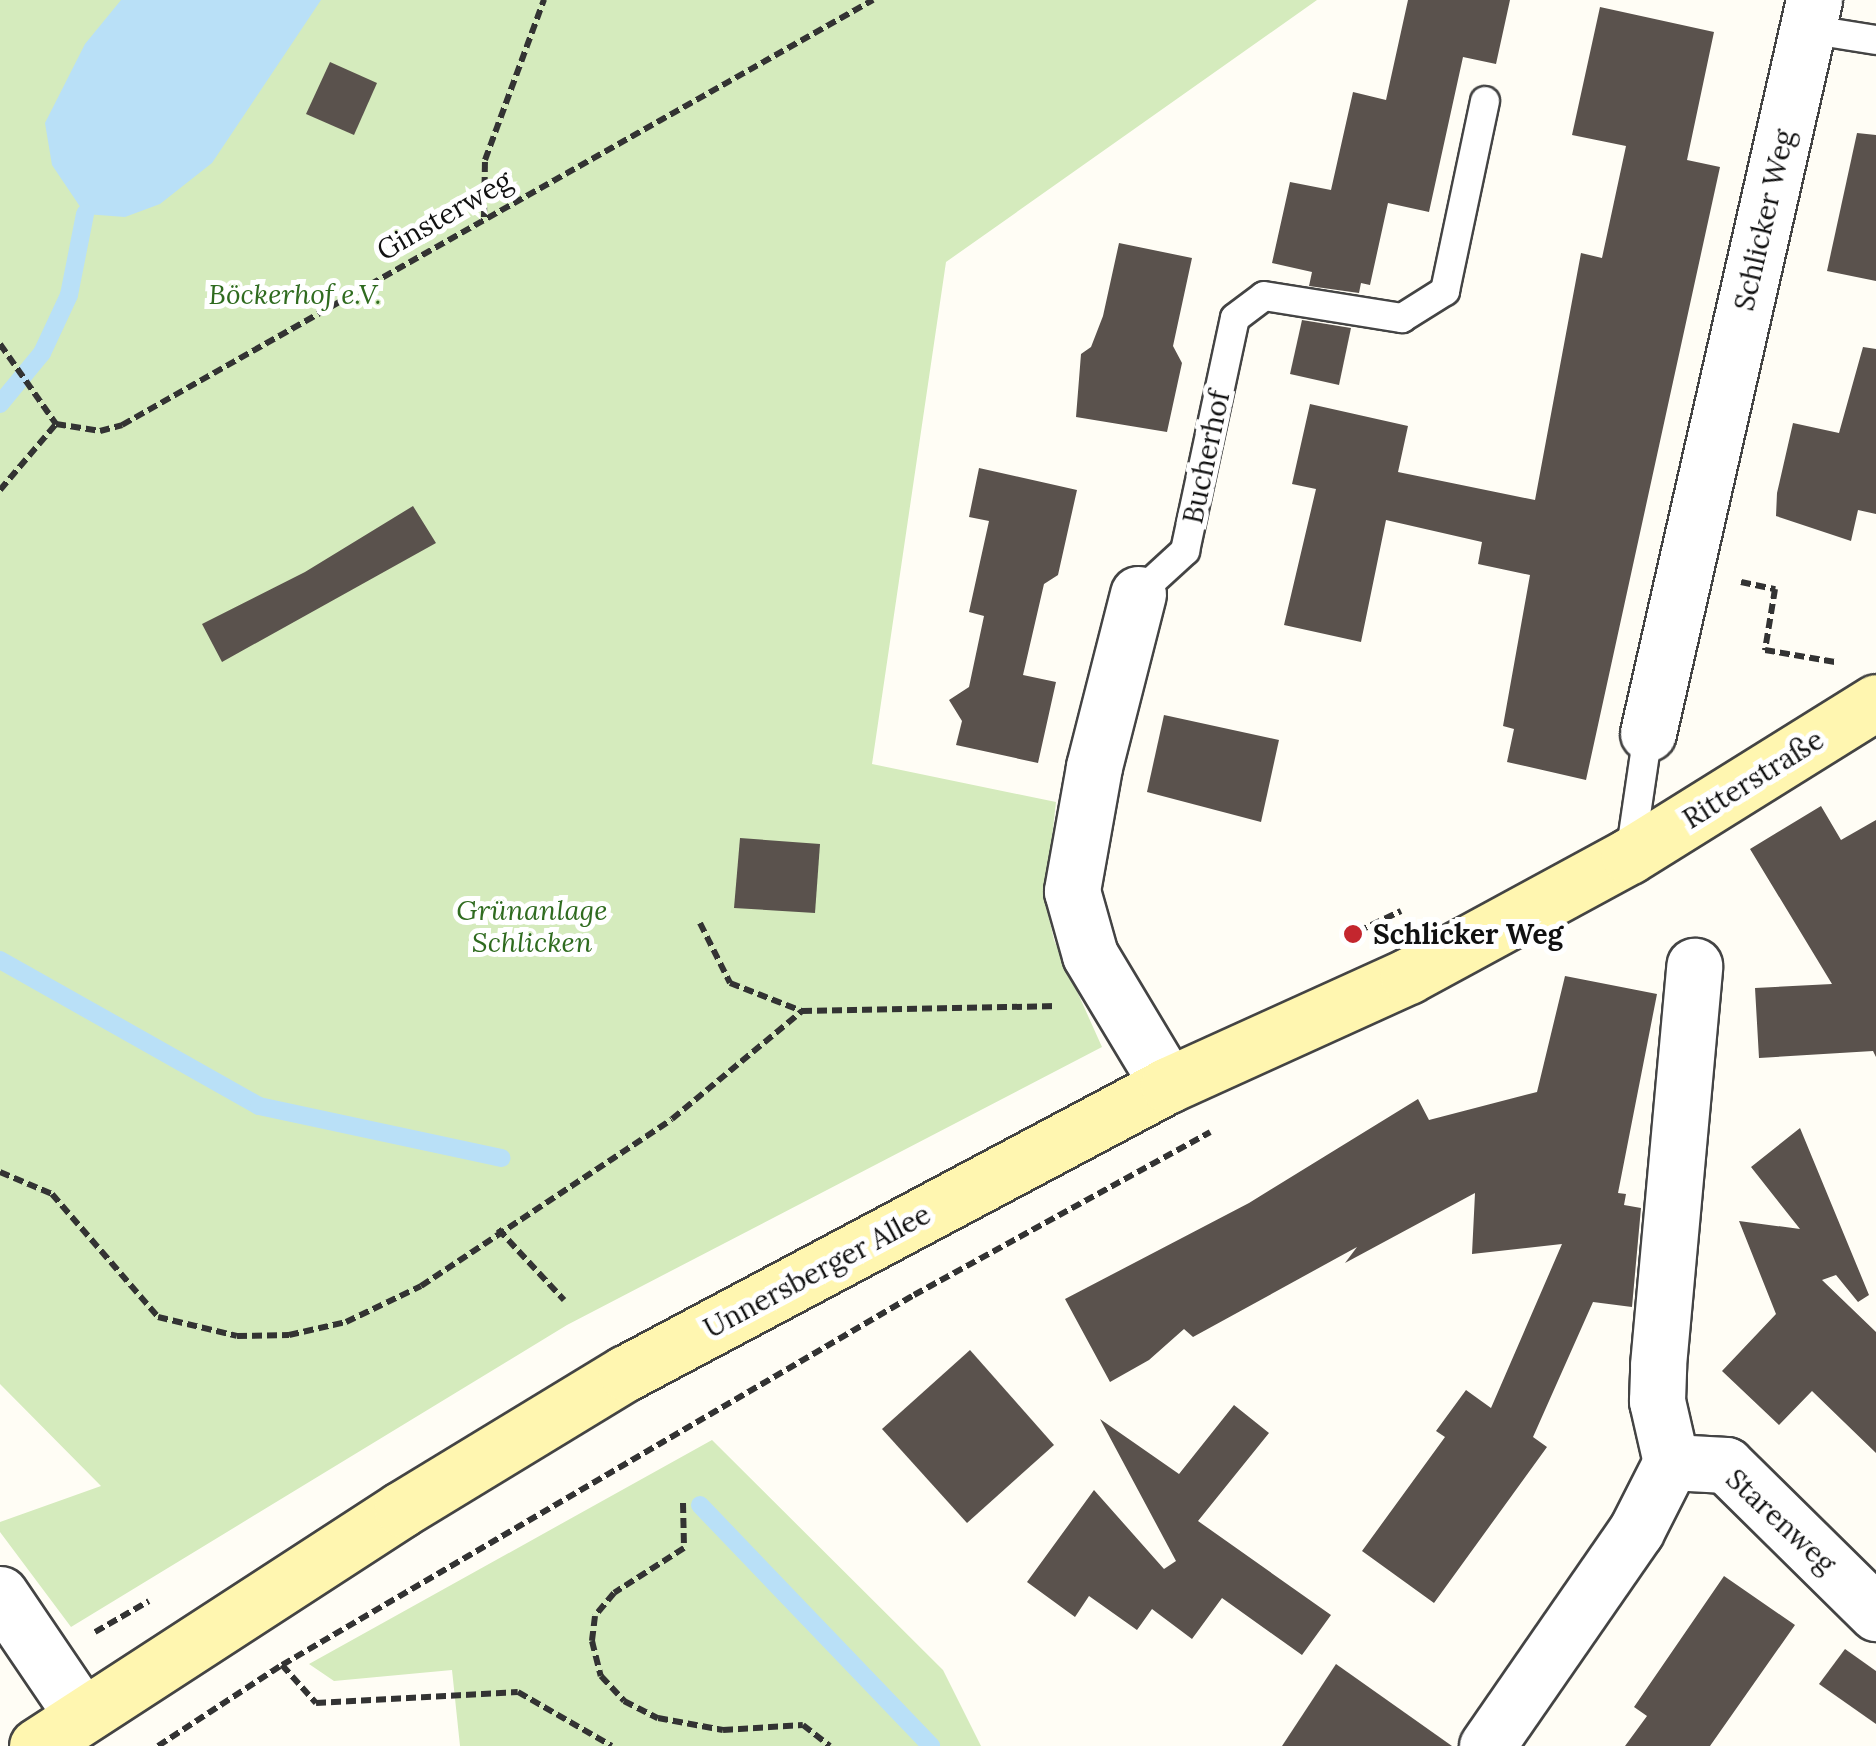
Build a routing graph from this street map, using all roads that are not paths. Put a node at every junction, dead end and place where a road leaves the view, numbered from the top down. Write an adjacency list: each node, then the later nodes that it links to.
1 (1811, 14): 2 (lane); 6 (street, Schlicker Weg)
2 (1876, 40)
3 (1485, 101): 4 (lane, Bucherhof)
4 (1138, 594): 9 (street, Bucherhof)
5 (1876, 702): 7 (main road, Ritterstraße)
6 (1648, 732): 7 (lane)
7 (1629, 856): 9 (main road, Unnersberger Allee)
8 (1694, 966): 10 (street)
9 (1168, 1085): 13 (main road, Unnersberger Allee)
10 (1671, 1462): 12 (street, Starenweg); 15 (street)
11 (0, 1594): 13 (street)
12 (1876, 1613)
13 (82, 1716): 14 (main road, Unnersberger Allee)
14 (37, 1746)
15 (1488, 1746)

